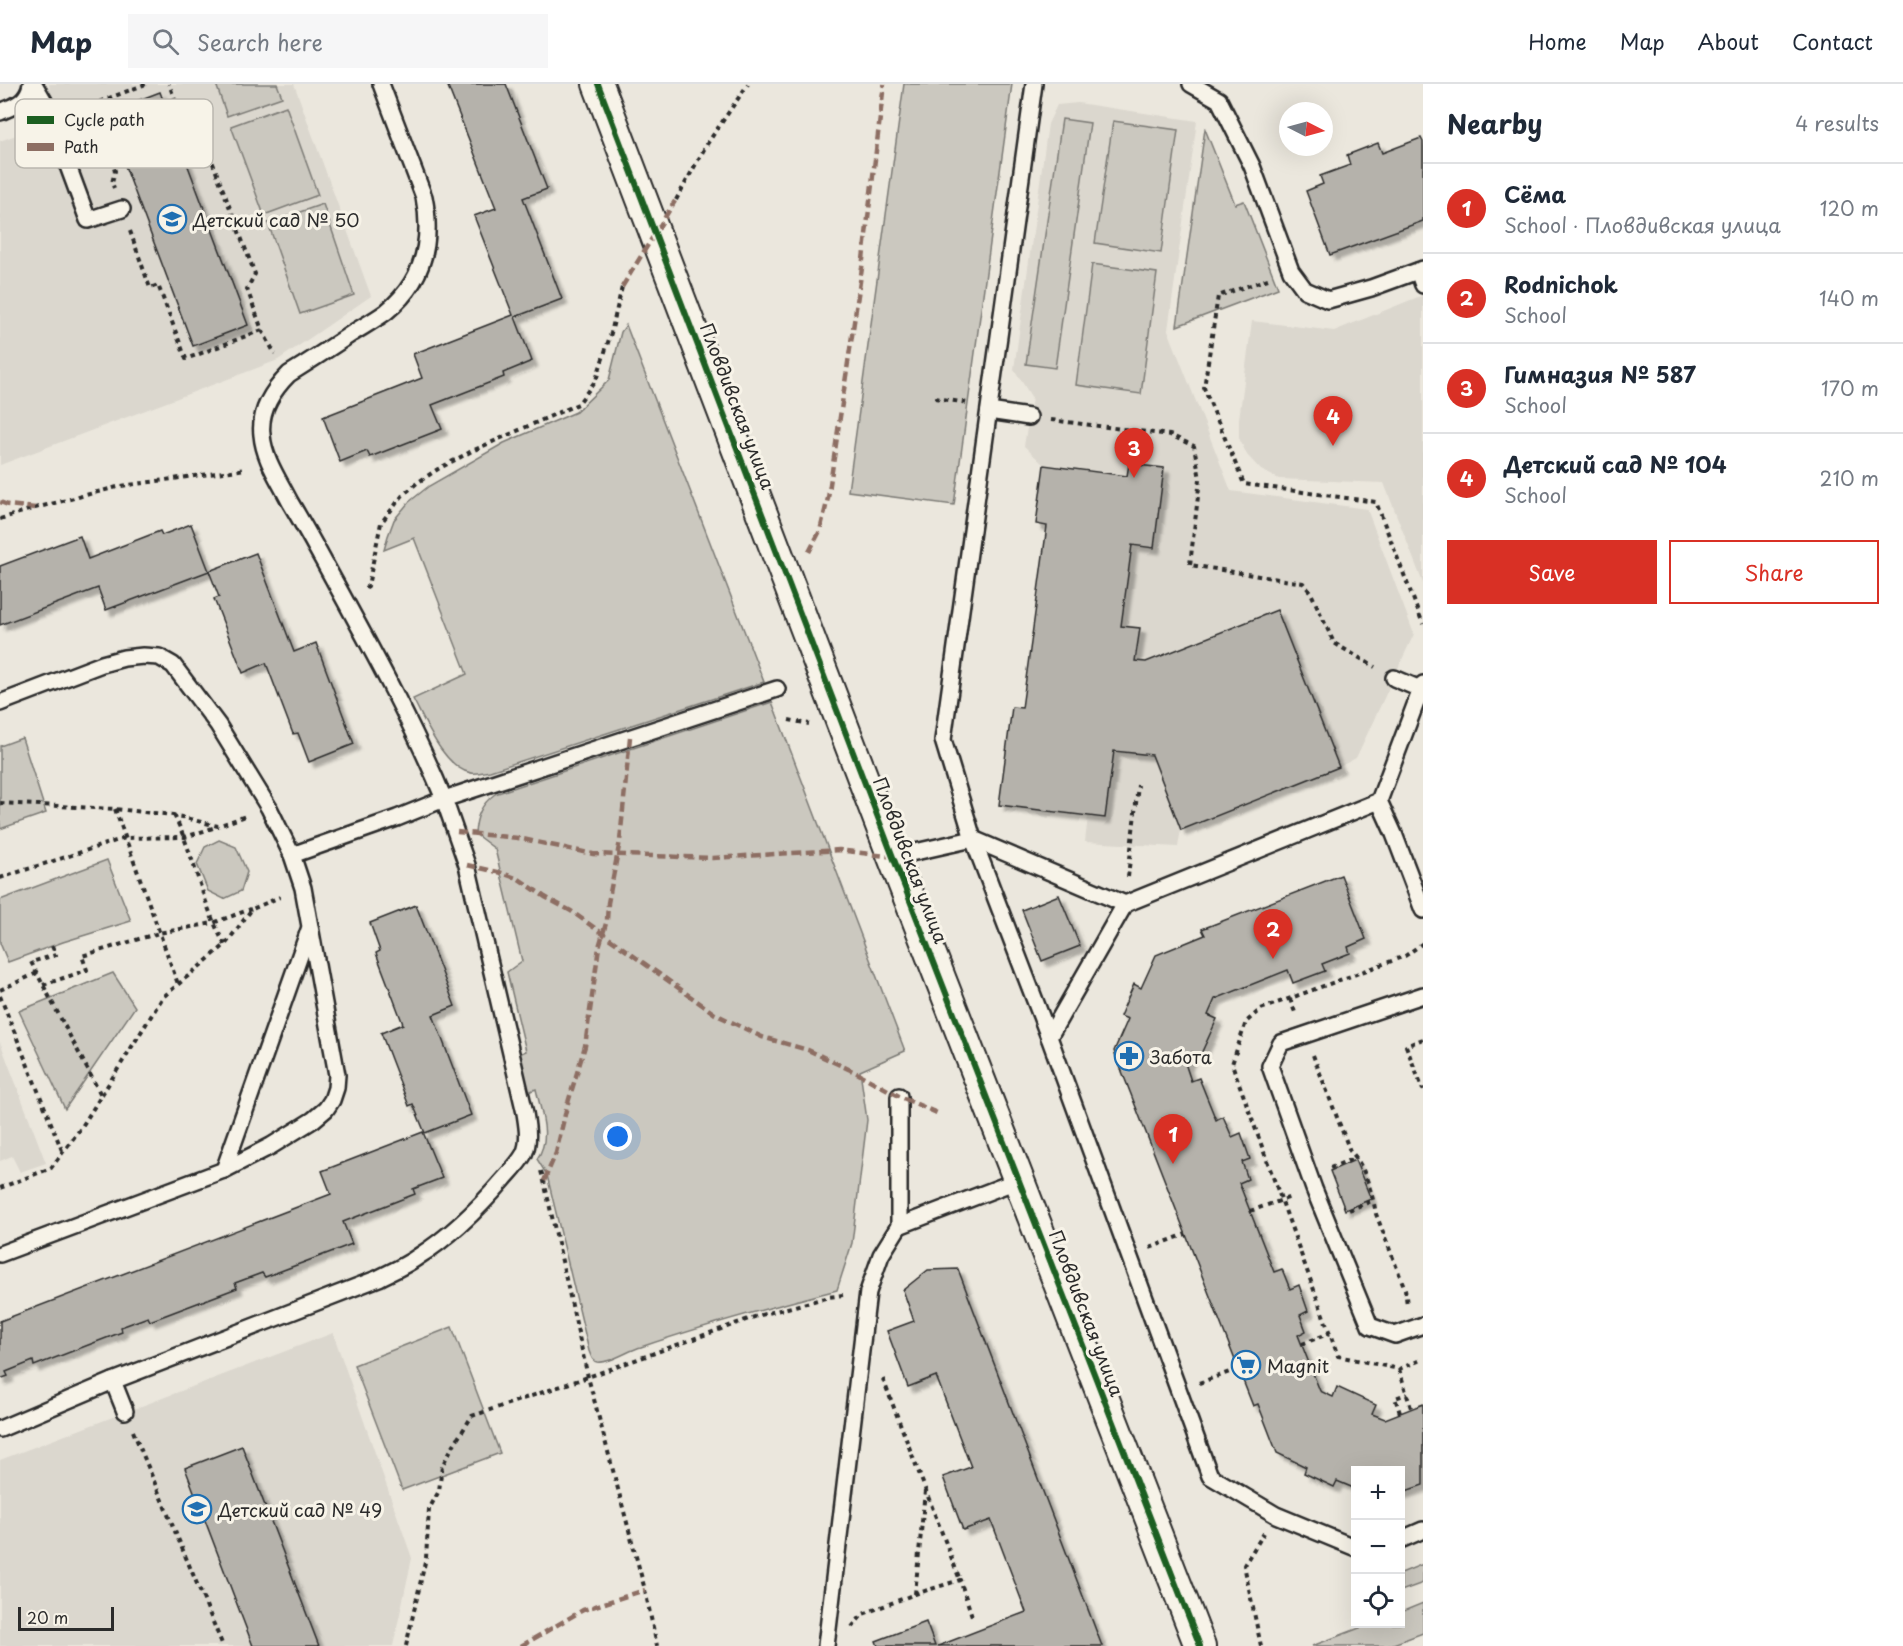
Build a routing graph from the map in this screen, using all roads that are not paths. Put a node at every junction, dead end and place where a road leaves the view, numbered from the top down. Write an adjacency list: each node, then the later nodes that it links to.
1 (33, 84): 6 (lane); 7 (lane)
2 (381, 84): 19 (lane)
3 (598, 84): 23 (street, Пловдивская улица)
4 (1034, 84): 13 (lane)
5 (1191, 84): 12 (lane)
6 (24, 99)
7 (42, 99)
8 (15, 106): 9 (lane)
9 (0, 112)
10 (69, 168): 11 (lane)
11 (122, 209)
12 (1421, 275)
13 (989, 409): 14 (lane); 21 (lane)
14 (1029, 417)
15 (1394, 678): 17 (lane)
16 (777, 689): 19 (lane)
17 (1422, 689): 20 (lane)
18 (0, 703): 22 (lane)
19 (444, 799): 22 (lane); 35 (lane)
20 (1379, 801): 24 (lane); 25 (lane)
21 (973, 839): 23 (lane); 24 (lane); 28 (lane)
22 (292, 855): 26 (lane)
23 (893, 857): 31 (street, Пловдивская улица)
24 (1125, 904): 28 (lane)
25 (1423, 910)
26 (310, 929): 30 (lane); 30 (lane)
27 (1423, 995): 34 (lane)
28 (1049, 1037): 40 (lane)
29 (899, 1096): 32 (lane)
30 (224, 1170): 33 (lane)
31 (1019, 1180): 32 (lane); 42 (street, Пловдивская улица)
32 (899, 1226): 41 (lane)
33 (0, 1254)
34 (1423, 1325)
35 (113, 1381): 36 (lane); 37 (lane)
36 (125, 1411)
37 (0, 1429)
38 (1423, 1530): 39 (lane)
39 (1405, 1538)
40 (1351, 1546)
41 (826, 1646)
42 (1200, 1646)

